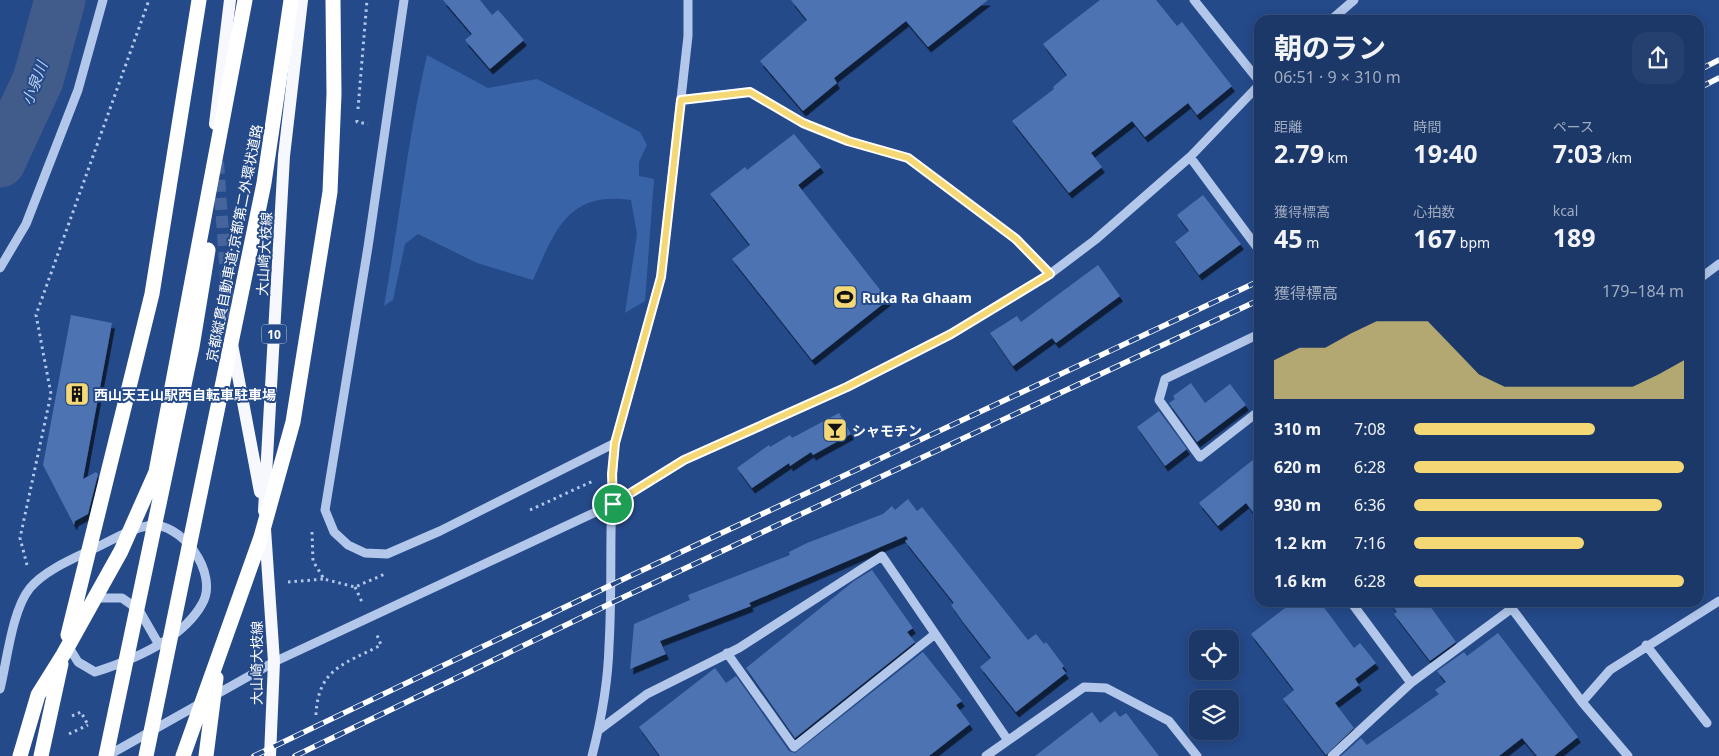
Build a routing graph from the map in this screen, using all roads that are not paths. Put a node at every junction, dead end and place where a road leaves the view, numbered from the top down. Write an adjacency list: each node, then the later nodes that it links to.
1 (103, 0): 21 (street)
2 (199, 0): 38 (highway)
3 (230, 0): 17 (main road)
4 (246, 0): 38 (highway); 48 (highway, 京都縦貫自動車道;京都第二外環状道路)
5 (291, 0): 49 (highway, 京都縦貫自動車道;京都第二外環状道路)
6 (302, 0): 28 (main road, 大山崎大枝線 / 10)
7 (333, 0): 36 (highway)
8 (404, 0): 26 (street)
9 (688, 0): 15 (street)
10 (1194, 0): 13 (street)
11 (1354, 0): 12 (street)
12 (1337, 15)
13 (1254, 77)
14 (1254, 88): 18 (street)
15 (681, 100): 16 (street); 26 (street)
16 (803, 123)
17 (215, 124)
18 (1190, 157): 19 (street); 27 (street)
19 (1254, 243)
20 (1719, 264): 22 (street)
21 (0, 268)
22 (1704, 275)
23 (230, 334): 28 (main road, 大山崎大枝線 / 10)
24 (1254, 336): 25 (street)
25 (1254, 415)
26 (615, 443): 27 (street)
27 (613, 504): 39 (street); 44 (street)
28 (264, 511): 39 (main road, 大山崎大枝線 / 10)
29 (1719, 600): 35 (street)
30 (1355, 607): 40 (street)
31 (1508, 607): 40 (street)
32 (1510, 607): 42 (street)
33 (935, 634): 37 (street); 37 (street); 45 (street)
34 (158, 644): 34 (street); 41 (street)
35 (1646, 646): 42 (street); 43 (street)
36 (220, 649): 50 (highway); 51 (highway)
37 (727, 653): 44 (street)
38 (63, 655): 46 (highway); 47 (highway)
39 (274, 662): 48 (street); 52 (main road, 大山崎大枝線 / 10)
40 (1411, 683): 56 (street)
41 (0, 689)
42 (1582, 702): 57 (street)
43 (1707, 723)
44 (599, 730): 53 (street)
45 (1007, 739): 54 (street); 55 (street)
46 (20, 756)
47 (41, 756)
48 (106, 756)
49 (146, 756)
50 (184, 756)
51 (206, 756)
52 (270, 756)
53 (592, 756)
54 (986, 756)
55 (1197, 756)
56 (1332, 756)
57 (1628, 756)

